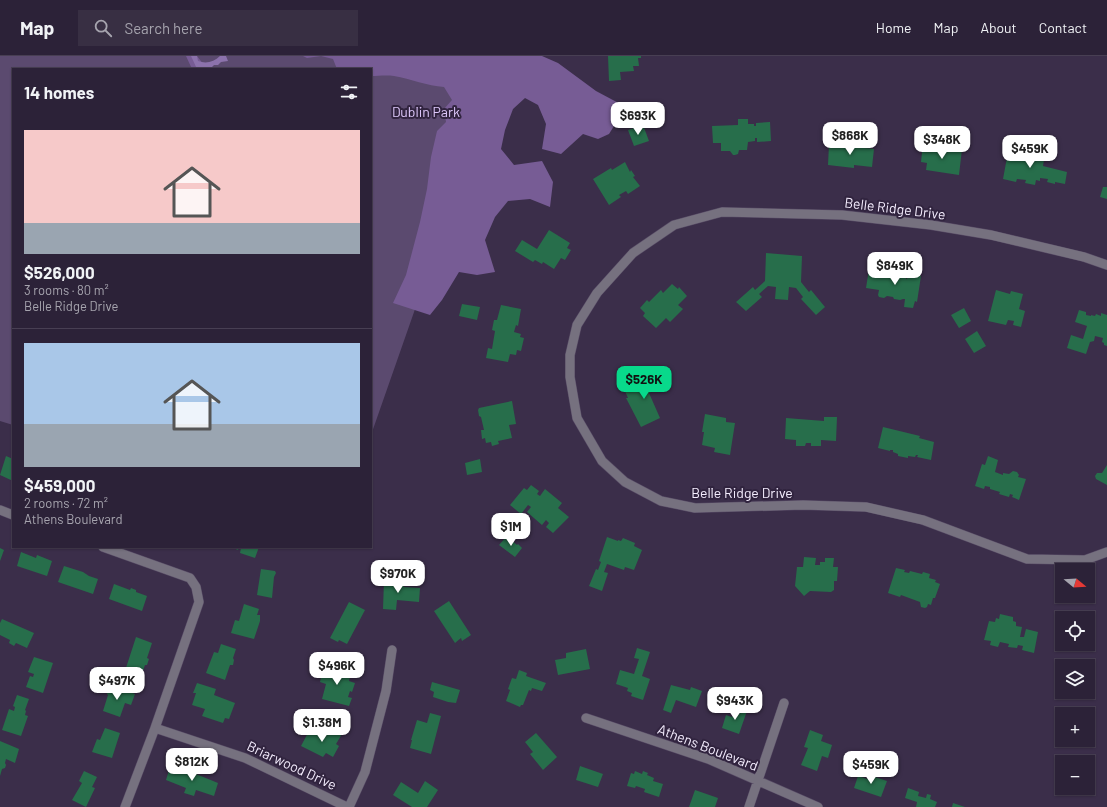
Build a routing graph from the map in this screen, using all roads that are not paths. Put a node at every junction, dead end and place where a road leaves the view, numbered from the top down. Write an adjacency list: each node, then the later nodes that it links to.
1 (1107, 265): 5 (street, Belle Ridge Drive)
2 (0, 510): 3 (street)
3 (12, 515)
4 (106, 548): 9 (street)
5 (1107, 552)
6 (392, 650): 12 (street)
7 (784, 703): 10 (street)
8 (586, 718): 10 (street, Athens Boulevard)
9 (155, 728): 11 (street); 12 (street, Briarwood Drive)
10 (758, 782): 13 (street); 14 (street, Athens Boulevard)
11 (125, 807)
12 (348, 807)
13 (749, 807)
14 (818, 807)

